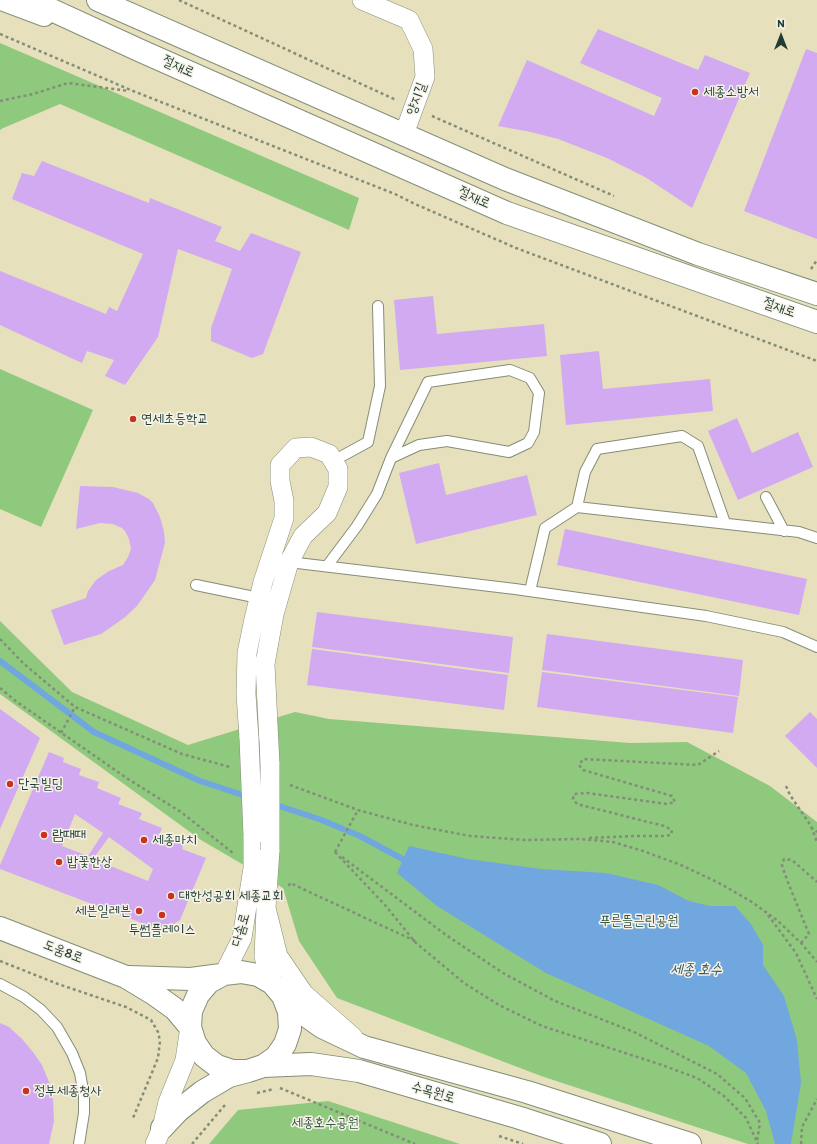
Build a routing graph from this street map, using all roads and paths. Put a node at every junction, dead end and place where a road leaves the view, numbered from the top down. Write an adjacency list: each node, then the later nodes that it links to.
1 (4, 0): 9 (street, 절재로)
2 (30, 0): 9 (street, 절재로)
3 (98, 0): 7 (street, 절재로)
4 (112, 0): 7 (street, 절재로)
5 (179, 0): 12 (path)
6 (362, 0): 12 (street, 양지길)
7 (148, 22): 13 (street, 절재로)
8 (0, 34): 10 (path)
9 (141, 51): 17 (street, 절재로)
10 (133, 91): 11 (path); 18 (path)
11 (0, 101)
12 (414, 108): 13 (street, 양지길); 14 (path)
13 (404, 134): 15 (street, 절재로)
14 (617, 198)
15 (817, 294)
16 (378, 306): 20 (lane)
17 (817, 322)
18 (817, 361)
19 (391, 458): 19 (lane); 27 (lane)
20 (333, 461): 26 (street, 다솜로); 30 (street, 다솜로)
21 (766, 497): 24 (lane)
22 (577, 507): 23 (lane); 23 (lane); 29 (lane)
23 (725, 523): 24 (lane)
24 (784, 530): 25 (lane)
25 (817, 538)
26 (289, 562): 27 (lane); 49 (street, 다솜로, bridge)
27 (327, 566): 29 (lane)
28 (196, 585): 30 (lane)
29 (530, 591): 32 (lane)
30 (259, 598): 56 (street, 다솜로, bridge)
31 (0, 639): 34 (path)
32 (817, 647)
33 (0, 688): 35 (path)
34 (75, 706): 35 (path); 37 (path)
35 (61, 733): 46 (path)
36 (719, 751): 43 (path)
37 (234, 768)
38 (286, 783): 40 (path)
39 (786, 786): 41 (path)
40 (358, 810): 43 (path); 45 (path)
41 (811, 826): 42 (path); 44 (path)
42 (817, 832)
43 (580, 839): 50 (path)
44 (817, 842)
45 (335, 852): 52 (path); 74 (path)
46 (237, 856)
47 (817, 882): 53 (path)
48 (288, 890): 52 (path)
49 (266, 908): 58 (street, 다솜로); 63 (street, 수목원로)
50 (765, 912): 53 (path); 60 (path)
51 (0, 928): 57 (street, 도움8로)
52 (416, 942): 74 (path)
53 (801, 943): 55 (path)
54 (0, 961): 71 (path)
55 (817, 962)
56 (224, 974): 57 (street, 도움8로); 58 (street, 다솜로); 62 (street, 다솜로)
57 (126, 977): 62 (street, 도움8로)
58 (272, 983): 61 (street, 다솜로)
59 (0, 984): 75 (lane)
60 (817, 999)
61 (285, 1001): 63 (street, 수목원로); 64 (street, 다솜로)
62 (190, 1028): 64 (street, 다솜로); 73 (street, 다솜로)
63 (364, 1047): 80 (street, 수목원로)
64 (255, 1069): 65 (street, 수목원로); 73 (street, 다솜로)
65 (359, 1071): 73 (street); 79 (street, 수목원로)
66 (286, 1087): 67 (path)
67 (279, 1088): 68 (path); 77 (path)
68 (251, 1094)
69 (817, 1099): 81 (path)
70 (226, 1105): 76 (path)
71 (133, 1118)
72 (493, 1134): 78 (path)
73 (158, 1136)
74 (758, 1142)
75 (79, 1144)
76 (192, 1144)
77 (414, 1144)
78 (523, 1144)
79 (600, 1144)
80 (690, 1144)
81 (801, 1144)

